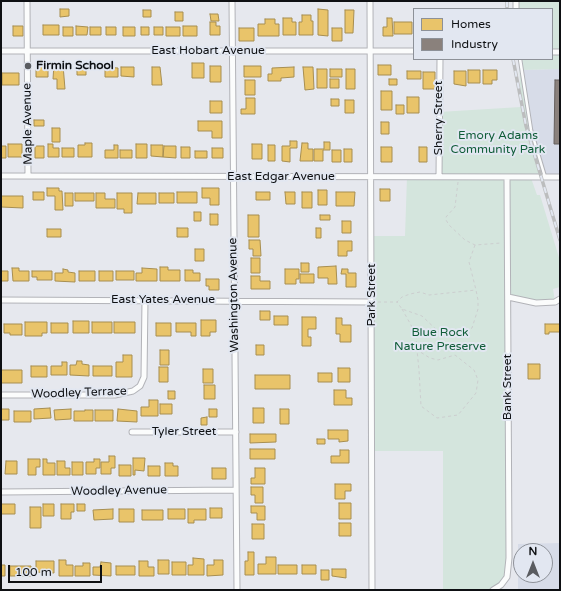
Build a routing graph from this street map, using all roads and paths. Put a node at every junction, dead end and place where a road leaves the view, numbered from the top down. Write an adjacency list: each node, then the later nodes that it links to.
1 (27, 1): 5 (street, Maple Avenue)
2 (232, 1): 7 (street, Washington Avenue)
3 (370, 1): 8 (street, Park Street)
4 (1, 51): 5 (street, East Hobart Avenue)
5 (26, 51): 7 (street, East Hobart Avenue); 12 (street, Maple Avenue)
6 (413, 51): 8 (street, East Hobart Avenue)
7 (232, 52): 8 (street, East Hobart Avenue); 13 (street, Washington Avenue)
8 (371, 52): 14 (street, Park Street)
9 (440, 60): 15 (street, Sherry Street)
10 (520, 60): 18 (lane)
11 (1, 176): 12 (street, East Edgar Avenue)
12 (28, 176): 13 (street, East Edgar Avenue)
13 (233, 176): 14 (street, East Edgar Avenue); 27 (street, Washington Avenue)
14 (372, 177): 15 (street, East Edgar Avenue); 28 (street, Park Street)
15 (439, 177): 16 (street, East Edgar Avenue)
16 (459, 177): 17 (street, East Edgar Avenue); 21 (path)
17 (507, 177): 18 (street, East Edgar Avenue); 20 (street, Bank Street)
18 (545, 177): 19 (street, East Edgar Avenue)
19 (560, 177)
20 (508, 242): 21 (path); 23 (street, Bank Street)
21 (474, 245): 22 (path)
22 (476, 290): 29 (path); 30 (path)
23 (508, 297): 24 (street); 39 (street, Bank Street)
24 (560, 299)
25 (1, 300): 26 (street, East Yates Avenue)
26 (145, 300): 27 (street, East Yates Avenue); 32 (street, Woodley Terrace)
27 (235, 301): 28 (street, East Yates Avenue); 34 (street, Washington Avenue)
28 (372, 302): 29 (path); 38 (street, Park Street)
29 (397, 302): 30 (path)
30 (402, 309): 31 (path)
31 (417, 350): 31 (path)
32 (1, 395)
33 (132, 432): 34 (street, Tyler Street)
34 (236, 432): 35 (street, Washington Avenue)
35 (236, 490): 36 (street, Woodley Avenue); 37 (street, Washington Avenue)
36 (1, 492)
37 (237, 590)
38 (372, 590)
39 (493, 590)

